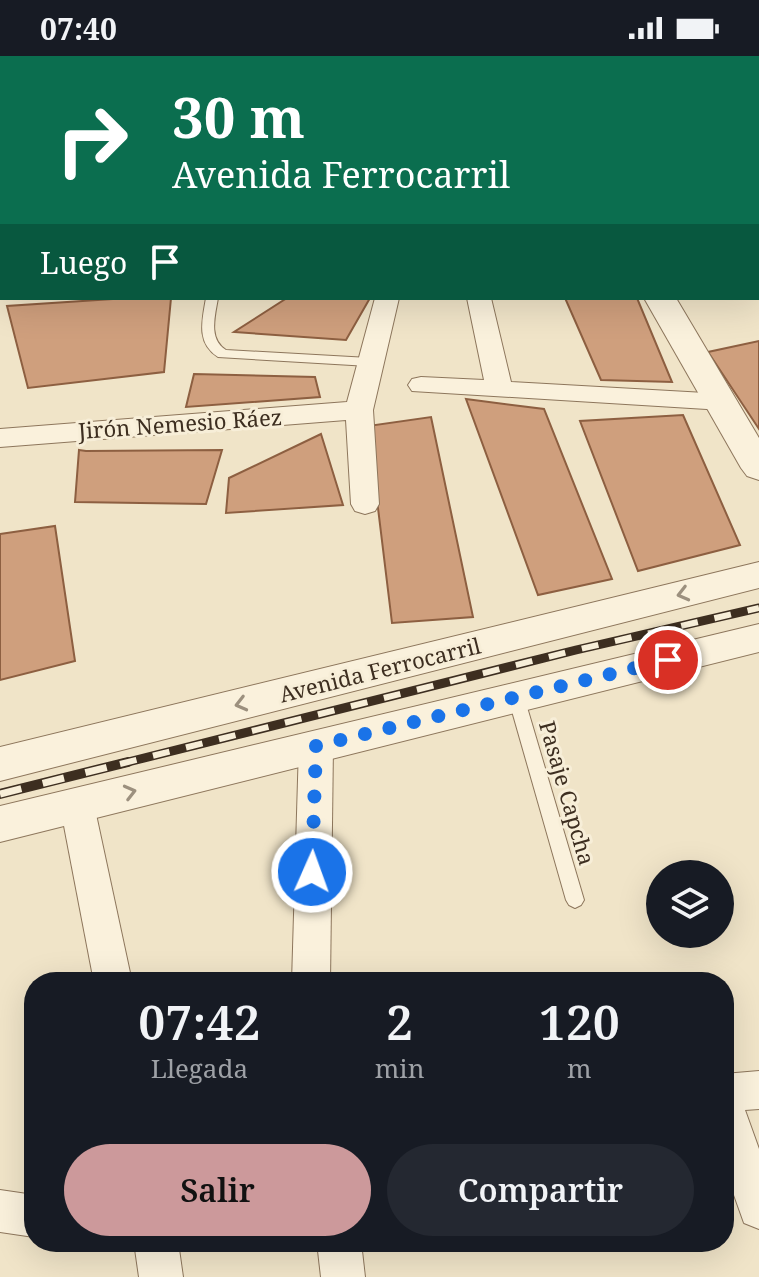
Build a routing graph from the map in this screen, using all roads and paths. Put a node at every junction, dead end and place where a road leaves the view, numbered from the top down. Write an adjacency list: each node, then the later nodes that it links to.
1 (212, 300): 5 (lane)
2 (387, 300): 5 (street)
3 (479, 300): 7 (street)
4 (661, 300): 8 (street)
5 (369, 362): 9 (street)
6 (421, 385): 7 (street)
7 (499, 389): 8 (street)
8 (723, 402): 11 (street)
9 (359, 410): 10 (street, Jirón Nemesio Ráez); 12 (street)
10 (0, 438)
11 (759, 468)
12 (365, 504)
13 (759, 575): 17 (street, Avenida Ferrocarril, one-way to 17)
14 (759, 638): 15 (street)
15 (516, 697): 16 (street); 20 (lane, Pasaje Capcha)
16 (316, 746): 18 (street, one-way to 16); 22 (street)
17 (0, 764)
18 (77, 805): 19 (street); 21 (street)
19 (0, 824)
20 (575, 900)
21 (111, 972)
22 (311, 972)
23 (759, 1090): 24 (street)
24 (734, 1092)
25 (734, 1136): 26 (street)
26 (759, 1208)
27 (0, 1211): 28 (street)
28 (24, 1215)
29 (157, 1252): 31 (street)
30 (340, 1252): 32 (street)
31 (161, 1277)
32 (343, 1277)

